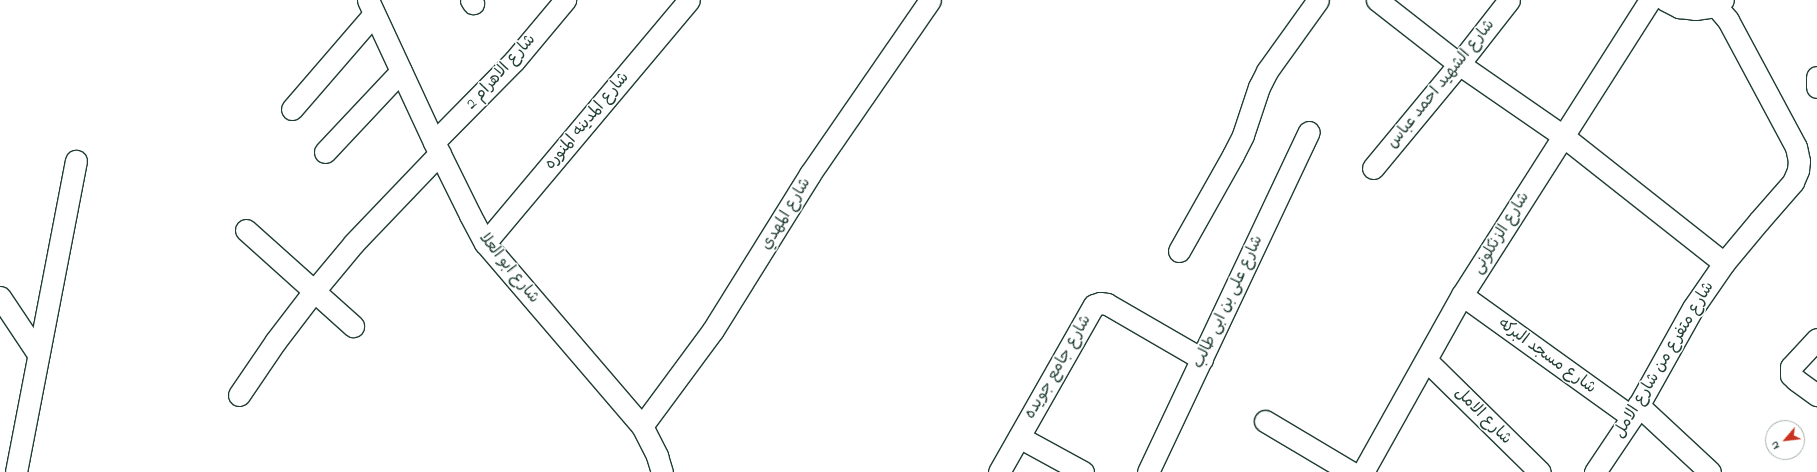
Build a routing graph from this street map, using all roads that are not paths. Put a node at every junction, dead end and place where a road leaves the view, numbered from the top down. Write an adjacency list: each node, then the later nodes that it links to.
1 (565, 0): 18 (street, شارع الاهرام 2)
2 (689, 0): 23 (street, شارع المدينه المنوره)
3 (930, 0): 38 (street, شارع المهدي)
4 (1318, 0): 24 (street)
5 (1377, 0): 11 (street)
6 (1509, 0): 11 (street, شارع الشهيد احمد عباس)
7 (1650, 0): 17 (street, شارع الزنكلونى)
8 (1666, 0): 9 (street)
9 (1719, 3): 25 (street, شارع متفرع من شارع الامل)
10 (371, 7): 12 (street, شارع ابو العلا); 15 (street)
11 (1459, 64): 17 (street); 21 (street, شارع الشهيد احمد عباس)
12 (401, 71): 18 (street, شارع ابو العلا); 19 (street)
13 (1817, 77): 14 (street)
14 (1817, 87)
15 (292, 109)
16 (1309, 132): 32 (street, شارع على بن ابى طالب)
17 (1563, 136): 25 (street); 27 (street, شارع الزنكلونى)
18 (437, 148): 23 (street, شارع ابو العلا); 26 (street, شارع الاهرام 2)
19 (325, 152)
20 (76, 162): 31 (street)
21 (1373, 168)
22 (246, 230): 26 (street)
23 (485, 243): 38 (street, شارع ابو العلا)
24 (1179, 251)
25 (1724, 263): 36 (street, شارع متفرع من شارع الامل)
26 (314, 291): 29 (street); 34 (street, شارع الاهرام 2)
27 (1462, 295): 33 (street, شارع الزنكلونى); 36 (street, شارع مسجد البركه)
28 (0, 297): 31 (street)
29 (353, 326)
30 (1817, 339): 35 (street)
31 (38, 354): 40 (street)
32 (1202, 358): 39 (street, شارع جامع جويده); 44 (street, شارع على بن ابى طالب)
33 (1427, 360): 46 (street, شارع الزنكلونى); 47 (street, شارع الامل)
34 (239, 395)
35 (1817, 395)
36 (1635, 411): 48 (street, شارع متفرع من شارع الامل); 49 (street, شارع مسجد البركه)
37 (1265, 421): 45 (street)
38 (642, 426): 41 (street, شارع ابو العلا)
39 (1019, 437): 42 (street, شارع جامع جويده); 43 (street)
40 (16, 472)
41 (662, 472)
42 (999, 472)
43 (1083, 472)
44 (1148, 472)
45 (1351, 472)
46 (1363, 472)
47 (1540, 472)
48 (1595, 472)
49 (1710, 472)

